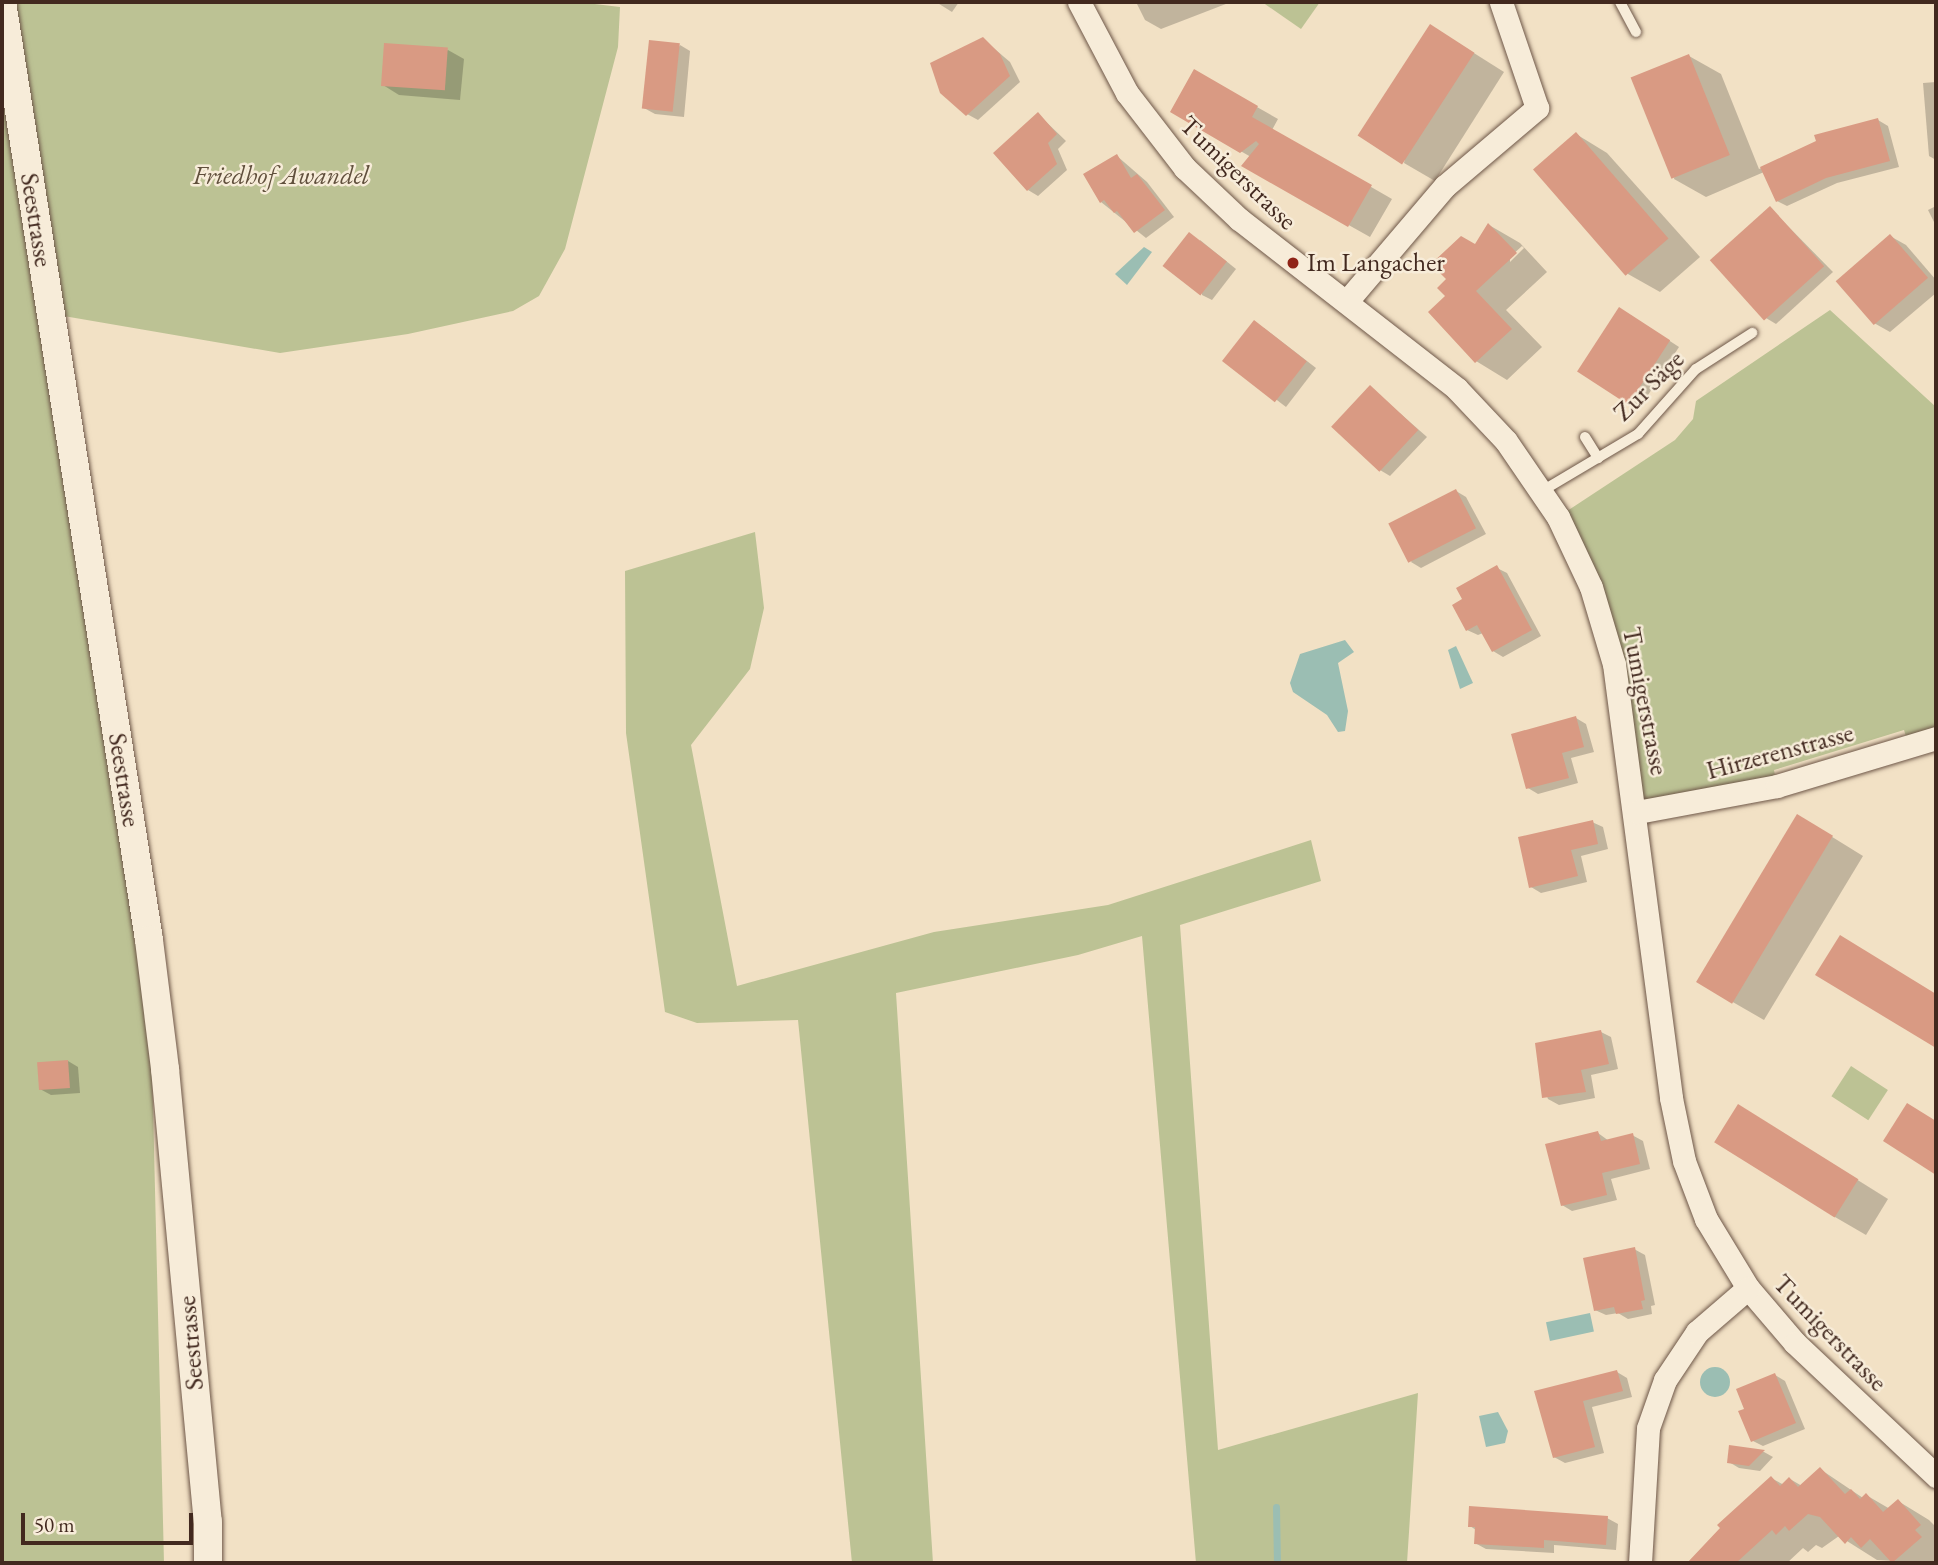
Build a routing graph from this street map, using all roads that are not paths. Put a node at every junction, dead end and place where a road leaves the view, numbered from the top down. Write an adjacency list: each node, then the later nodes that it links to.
1 (2, 2): 15 (street, Seestrasse)
2 (1079, 2): 6 (street, Tumigerstrasse)
3 (1501, 2): 6 (street)
4 (1619, 2): 5 (lane)
5 (1636, 32)
6 (1347, 301): 10 (street, Tumigerstrasse)
7 (1752, 333): 9 (lane, Zur Säge)
8 (1585, 437): 9 (lane)
9 (1598, 458): 10 (lane, Zur Säge)
10 (1542, 491): 12 (street, Tumigerstrasse)
11 (1936, 738): 12 (street, Hirzerenstrasse)
12 (1637, 812): 13 (street, Tumigerstrasse)
13 (1748, 1288): 14 (street, Tumigerstrasse); 16 (street)
14 (1936, 1476)
15 (208, 1563)
16 (1640, 1563)

